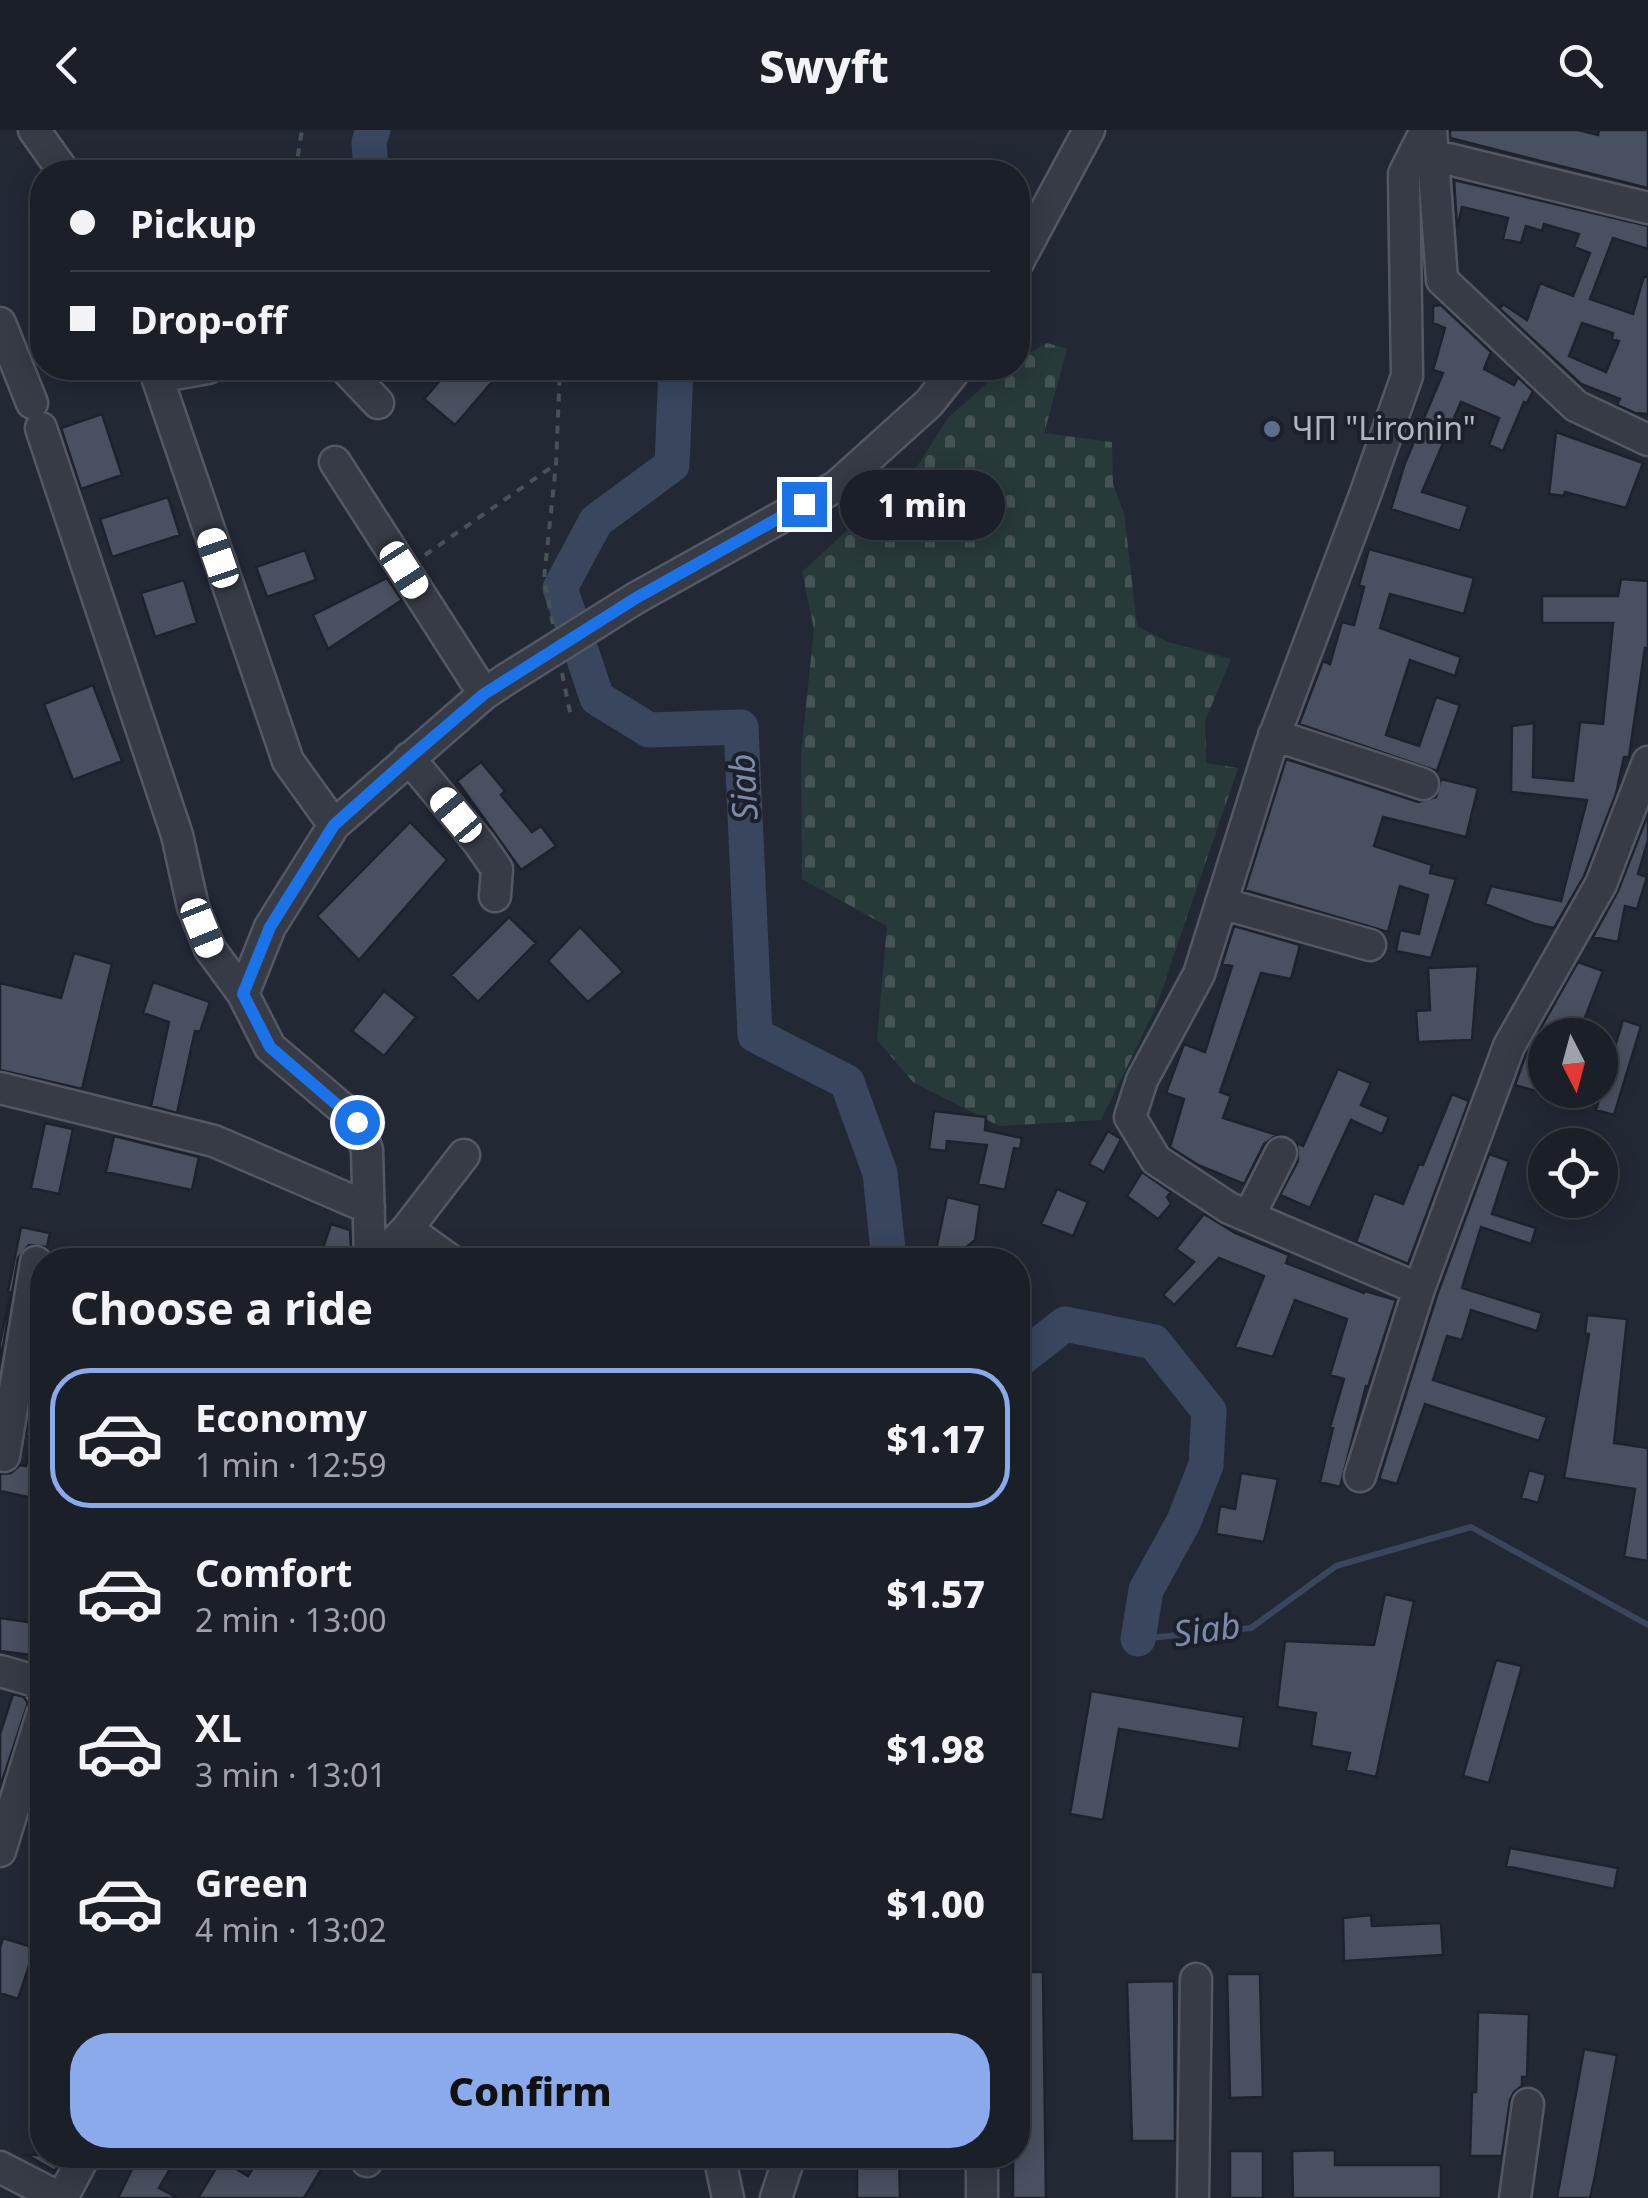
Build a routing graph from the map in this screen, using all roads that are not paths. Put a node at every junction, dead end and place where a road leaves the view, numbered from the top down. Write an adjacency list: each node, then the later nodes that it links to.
1 (34, 130): 4 (street)
2 (1088, 130): 6 (street)
3 (1430, 138): 5 (street); 12 (street); 15 (street)
4 (55, 160)
5 (1648, 208)
6 (1030, 239)
7 (0, 323): 23 (street)
8 (158, 380): 19 (street)
9 (356, 380): 11 (street)
10 (946, 380): 14 (street, bridge)
11 (378, 403)
12 (1648, 440)
13 (335, 462): 14 (street)
14 (495, 687): 16 (street)
15 (1274, 735): 18 (street); 21 (street)
16 (409, 758): 19 (street); 20 (street)
17 (1648, 762): 33 (street)
18 (1424, 784)
19 (334, 825): 23 (street)
20 (495, 896)
21 (1221, 903): 22 (street); 28 (street)
22 (1370, 944)
23 (243, 994): 27 (street)
24 (0, 1088): 27 (street)
25 (464, 1154): 29 (street)
26 (1281, 1154): 28 (street)
27 (369, 1208): 30 (street)
28 (1249, 1216): 33 (street)
29 (407, 1229): 31 (street); 32 (street)
30 (372, 1248)
31 (386, 1248)
32 (433, 1248)
33 (1418, 1289): 36 (street)
34 (30, 1298): 35 (street)
35 (0, 1455)
36 (1360, 1476)
37 (0, 1671): 38 (street)
38 (30, 1680)
39 (30, 1753): 40 (street)
40 (0, 1852)
41 (1196, 1979): 52 (street)
42 (1528, 2104): 53 (street)
43 (0, 2167): 48 (street)
44 (78, 2168): 48 (street)
45 (721, 2168): 49 (street)
46 (786, 2168): 50 (street)
47 (982, 2168): 51 (street)
48 (61, 2198)
49 (728, 2198)
50 (776, 2198)
51 (982, 2198)
52 (1193, 2198)
53 (1516, 2198)

